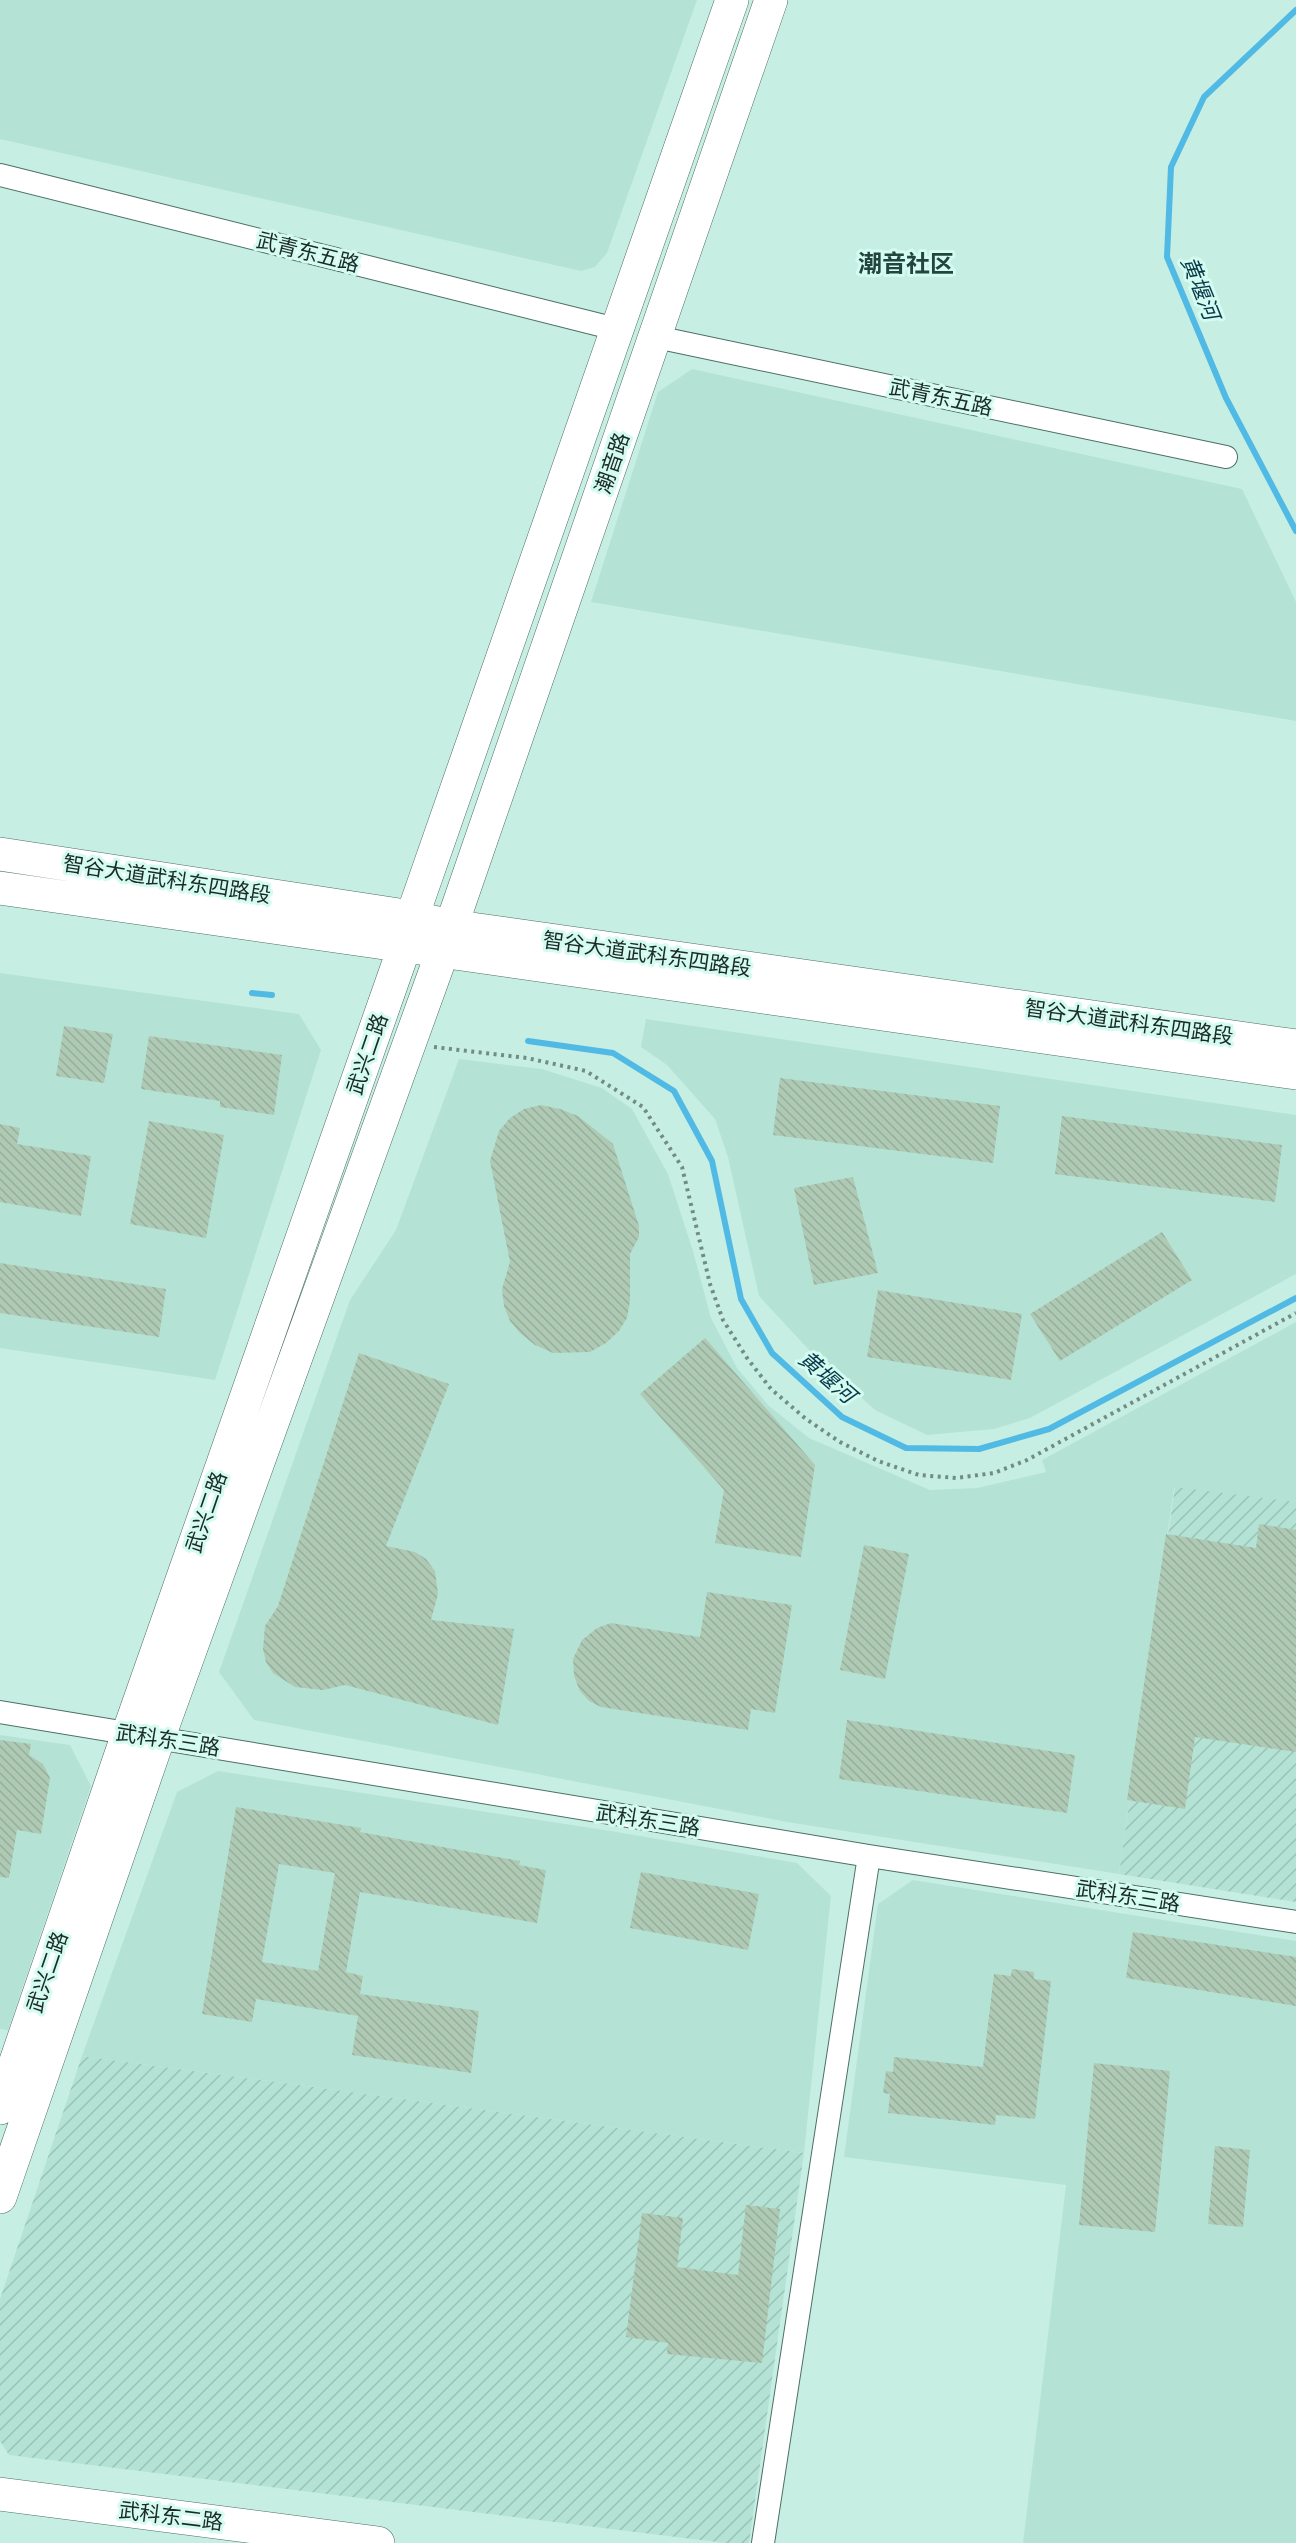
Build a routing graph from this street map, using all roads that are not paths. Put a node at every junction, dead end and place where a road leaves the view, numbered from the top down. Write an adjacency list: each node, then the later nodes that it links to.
1 (732, 0): 4 (street, 潮音路)
2 (771, 0): 5 (street, 潮音路)
3 (0, 175): 4 (street, 武青东五路)
4 (616, 329): 9 (street, 潮音路)
5 (656, 337): 6 (street, 武青东五路); 10 (street, 潮音路)
6 (1226, 457)
7 (0, 854): 9 (street, 智谷大道武科东四路段)
8 (0, 888): 9 (street, 智谷大道武科东四路段)
9 (408, 932): 10 (street, 智谷大道武科东四路段); 14 (street, 武兴二路)
10 (446, 939): 11 (street, 智谷大道武科东四路段); 12 (street, 智谷大道武科东四路段); 14 (street, 潮音路)
11 (1296, 1046)
12 (1296, 1073)
13 (0, 1712): 14 (street, 武科东三路)
14 (143, 1736): 15 (street, 武科东三路); 17 (street, 武兴二路); 18 (street)
15 (869, 1856): 16 (street, 武科东三路); 23 (street)
16 (1296, 1922)
17 (0, 2108)
18 (0, 2197)
19 (0, 2494): 22 (street, 武科东二路)
20 (0, 2515): 21 (street, 武科东二路)
21 (219, 2543)
22 (378, 2543)
23 (763, 2543)

